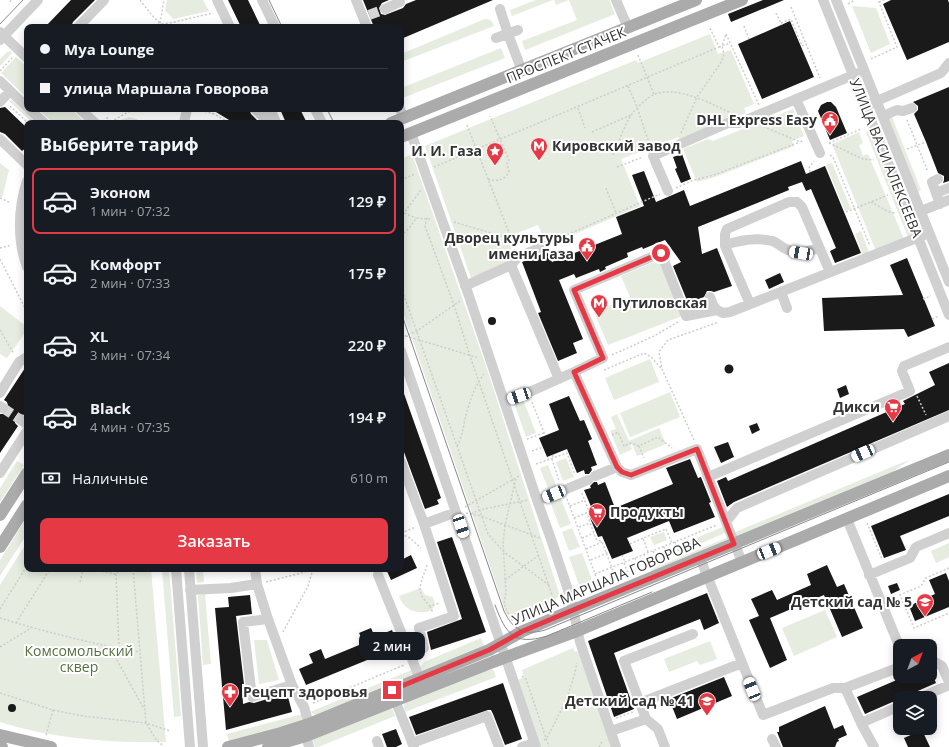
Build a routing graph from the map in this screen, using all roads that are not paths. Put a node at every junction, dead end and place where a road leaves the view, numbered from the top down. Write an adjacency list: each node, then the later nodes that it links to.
1 (38, 0): 21 (street)
2 (104, 0): 15 (street)
3 (217, 0): 16 (street)
4 (262, 0): 17 (street)
5 (356, 0): 14 (street)
6 (616, 0): 18 (street)
7 (696, 0): 18 (main road, ПРОСПЕКТ СТАЧЕК)
8 (742, 0): 45 (main road, ПРОСПЕКТ СТАЧЕК)
9 (823, 0): 27 (street, УЛИЦА ВАСИ АЛЕКСЕЕВА)
10 (836, 0): 25 (street, УЛИЦА ВАСИ АЛЕКСЕЕВА)
11 (400, 2): 12 (street)
12 (385, 9)
13 (500, 9): 20 (street)
14 (367, 20)
15 (81, 24)
16 (228, 24)
17 (274, 24)
18 (628, 28): 26 (main road, ПРОСПЕКТ СТАЧЕК)
19 (518, 30): 20 (street)
20 (508, 34): 22 (street); 26 (street)
21 (1, 36): 23 (street)
22 (496, 38)
23 (24, 55)
24 (949, 63): 32 (street)
25 (864, 70): 27 (street); 32 (street, УЛИЦА ВАСИ АЛЕКСЕЕВА)
26 (522, 71): 39 (main road, ПРОСПЕКТ СТАЧЕК)
27 (853, 75): 30 (street); 34 (street, УЛИЦА ВАСИ АЛЕКСЕЕВА)
28 (0, 81): 29 (street)
29 (10, 91): 31 (street); 33 (street)
30 (796, 99): 47 (street); 51 (street)
31 (1, 100)
32 (877, 101): 34 (street); 40 (street, УЛИЦА ВАСИ АЛЕКСЕЕВА)
33 (24, 104)
34 (865, 106): 56 (street, УЛИЦА ВАСИ АЛЕКСЕЕВА)
35 (907, 110): 40 (street)
36 (32, 112): 41 (street)
37 (85, 112): 42 (street)
38 (258, 112): 43 (street)
39 (402, 113): 44 (main road, ПРОСПЕКТ СТАЧЕК)
40 (883, 116): 55 (street, УЛИЦА ВАСИ АЛЕКСЕЕВА)
41 (41, 120)
42 (97, 120)
43 (267, 120)
44 (394, 120)
45 (406, 135): 67 (street)
46 (0, 139): 48 (street)
47 (819, 150)
48 (24, 162)
49 (935, 180): 52 (street)
50 (949, 188): 52 (street)
51 (668, 191)
52 (936, 193): 54 (street)
53 (24, 194): 59 (street)
54 (944, 202): 55 (street)
55 (921, 211): 56 (street); 57 (street, УЛИЦА ВАСИ АЛЕКСЕЕВА)
56 (909, 216): 58 (street, УЛИЦА ВАСИ АЛЕКСЕЕВА)
57 (929, 233): 58 (street); 66 (street, УЛИЦА ВАСИ АЛЕКСЕЕВА)
58 (918, 237): 65 (street); 73 (street, УЛИЦА ВАСИ АЛЕКСЕЕВА)
59 (21, 244): 63 (street)
60 (725, 245): 62 (street); 62 (street); 70 (street)
61 (544, 246): 64 (street)
62 (819, 248): 65 (street)
63 (24, 259)
64 (511, 265): 67 (street); 78 (street)
65 (830, 272): 68 (street)
66 (949, 282)
67 (465, 286): 81 (street)
68 (781, 292): 70 (street); 71 (street)
69 (710, 297): 72 (street)
70 (750, 304): 72 (street)
71 (787, 308)
72 (720, 311): 77 (street)
73 (946, 314)
74 (949, 348): 87 (street)
75 (22, 358): 79 (street)
76 (404, 360): 93 (street)
77 (574, 372): 78 (street); 85 (street)
78 (559, 379): 81 (street)
79 (3, 380): 80 (street)
80 (0, 393)
81 (504, 401): 91 (street)
82 (949, 416): 96 (street)
83 (24, 436): 86 (street)
84 (949, 455): 99 (main road, УЛИЦА МАРШАЛА ГОВОРОВА)
85 (617, 467): 87 (street); 91 (street)
86 (0, 473)
87 (708, 476): 96 (street)
88 (949, 476): 95 (main road, УЛИЦА МАРШАЛА ГОВОРОВА)
89 (24, 478): 94 (main road)
90 (405, 484): 97 (street)
91 (537, 500): 111 (street)
92 (24, 510): 100 (main road)
93 (456, 512): 97 (street); 116 (street)
94 (0, 515)
95 (847, 519): 102 (main road, УЛИЦА МАРШАЛА ГОВОРОВА); 107 (street)
96 (726, 522): 99 (street)
97 (421, 525): 117 (street)
98 (949, 533): 107 (street)
99 (734, 544): 101 (main road, УЛИЦА МАРШАЛА ГОВОРОВА); 102 (street)
100 (0, 547)
101 (700, 558): 108 (street); 111 (main road, УЛИЦА МАРШАЛА ГОВОРОВА)
102 (742, 562): 108 (main road, УЛИЦА МАРШАЛА ГОВОРОВА)
103 (176, 572): 138 (street)
104 (189, 572): 110 (street)
105 (256, 572): 109 (street)
106 (378, 575): 122 (street)
107 (869, 575): 115 (street)
108 (708, 576): 113 (main road, УЛИЦА МАРШАЛА ГОВОРОВА); 119 (street)
109 (261, 583): 110 (street); 112 (street)
110 (190, 590): 139 (street)
111 (573, 610): 113 (street); 116 (main road, УЛИЦА МАРШАЛА ГОВОРОВА)
112 (268, 619): 124 (street); 124 (street)
113 (577, 631): 118 (main road, УЛИЦА МАРШАЛА ГОВОРОВА); 132 (street)
114 (693, 634): 128 (street)
115 (896, 639)
116 (501, 643): 118 (street); 122 (main road, УЛИЦА МАРШАЛА ГОВОРОВА)
117 (424, 648)
118 (505, 657): 127 (main road, УЛИЦА МАРШАЛА ГОВОРОВА); 136 (street)
119 (742, 663): 125 (street); 128 (street)
120 (937, 663): 123 (street)
121 (893, 670): 125 (street)
122 (420, 679): 134 (main road, УЛИЦА МАРШАЛА ГОВОРОВА)
123 (949, 684): 126 (street)
124 (292, 685): 134 (street)
125 (846, 688): 131 (street)
126 (934, 691)
127 (395, 700): 134 (main road, УЛИЦА МАРШАЛА ГОВОРОВА); 137 (street)
128 (641, 706): 130 (street)
129 (893, 709): 131 (street)
130 (646, 719): 132 (street); 145 (street)
131 (861, 723): 146 (street)
132 (611, 731): 144 (street)
133 (0, 735): 135 (main road)
134 (308, 736): 140 (main road, УЛИЦА МАРШАЛА ГОВОРОВА); 141 (main road, УЛИЦА МАРШАЛА ГОВОРОВА)
135 (45, 744)
136 (536, 744): 143 (street)
137 (413, 745): 142 (street)
138 (190, 747)
139 (203, 747)
140 (228, 747)
141 (268, 747)
142 (499, 747)
143 (522, 747)
144 (616, 747)
145 (664, 747)
146 (874, 747)

